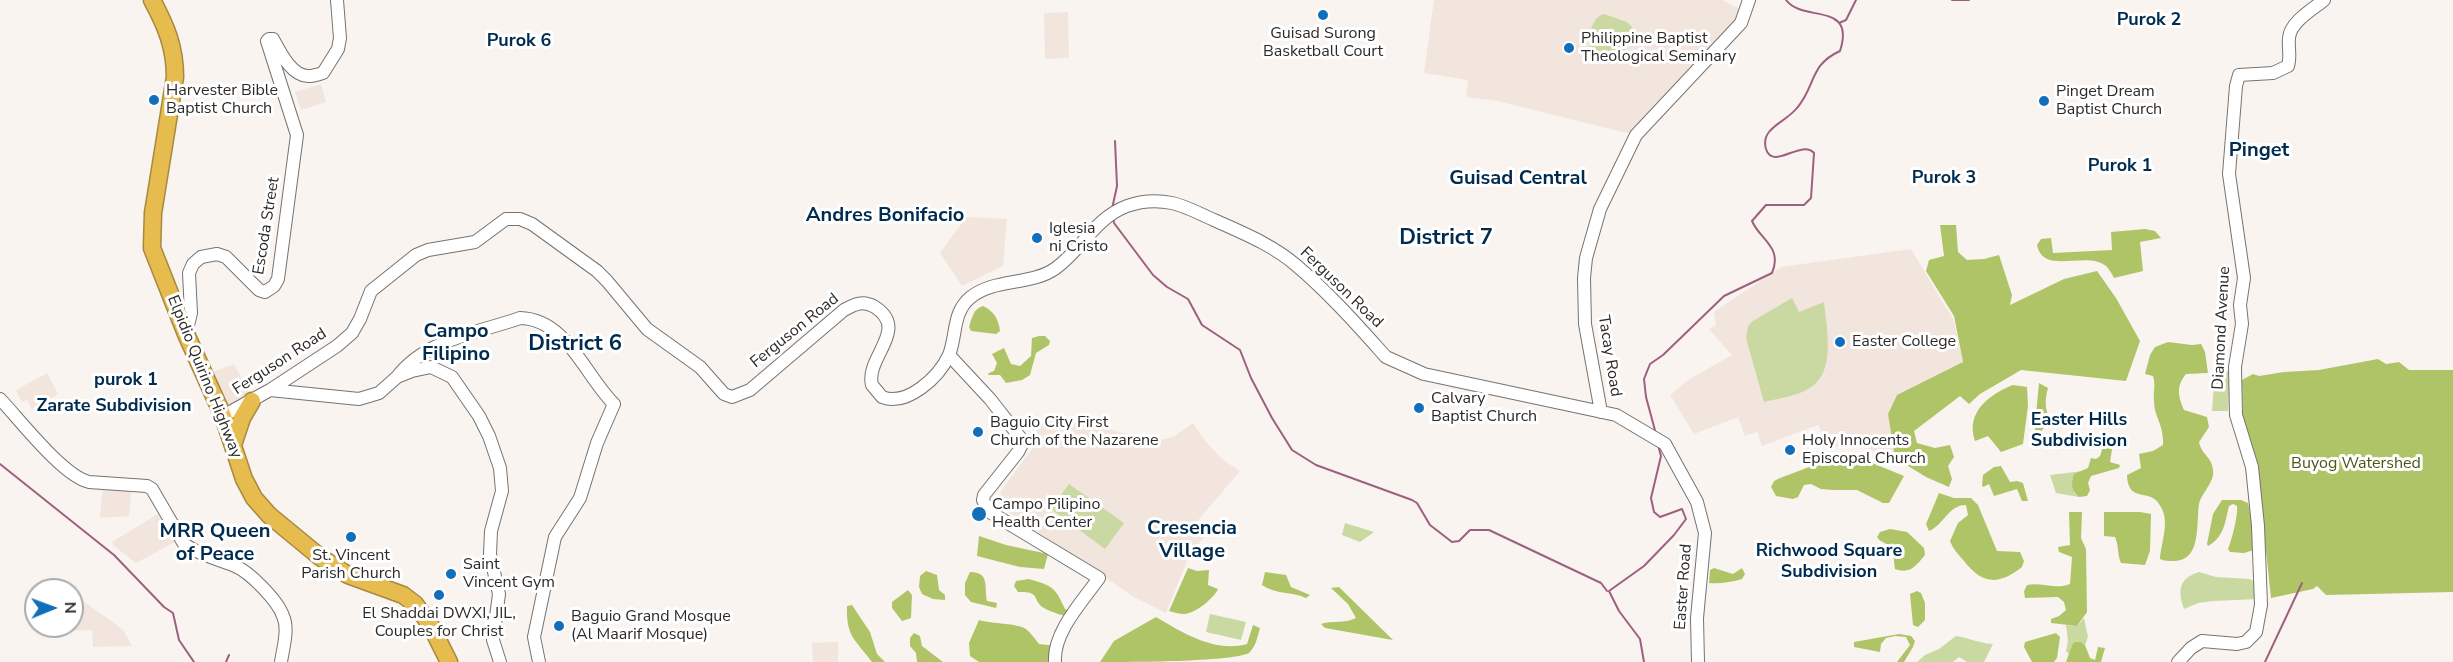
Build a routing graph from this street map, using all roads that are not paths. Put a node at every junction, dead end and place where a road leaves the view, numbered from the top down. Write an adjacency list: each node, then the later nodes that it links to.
1 (152, 0): 5 (highway, Elpidio Quirino Highway)
2 (337, 0): 5 (street, Escoda Street)
3 (1749, 0): 11 (street, Tacay Road)
4 (2324, 0): 21 (street, Diamond Avenue)
5 (186, 334): 12 (highway, Elpidio Quirino Highway)
6 (949, 355): 8 (street, Ferguson Road); 11 (street, Ferguson Road); 19 (street)
7 (397, 377): 8 (street); 17 (street); 18 (street)
8 (270, 390): 9 (street, Ferguson Road)
9 (252, 400): 12 (street, Ferguson Road); 14 (highway)
10 (0, 401): 15 (street)
11 (1601, 412): 13 (street, Ferguson Road)
12 (223, 416): 14 (highway, Elpidio Quirino Highway)
13 (1644, 430): 20 (street, Easter Road)
14 (233, 445): 16 (highway, Elpidio Quirino Highway)
15 (280, 662)
16 (449, 662)
17 (500, 662)
18 (539, 662)
19 (1055, 662)
20 (1698, 662)
21 (2178, 662)

